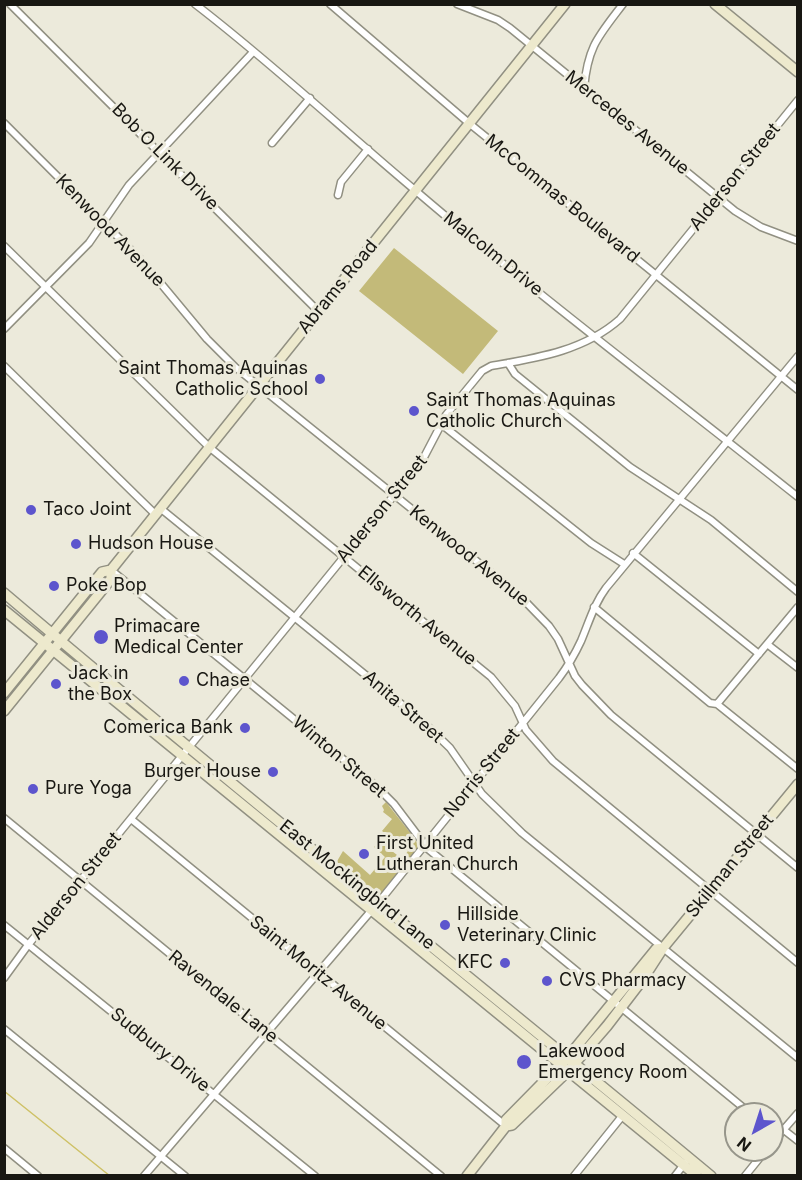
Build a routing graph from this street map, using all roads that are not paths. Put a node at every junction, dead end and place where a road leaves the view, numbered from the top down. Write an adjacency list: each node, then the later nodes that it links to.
1 (10, 4): 20 (street, Bob O Link Drive)
2 (195, 4): 11 (street, Malcolm Drive)
3 (330, 4): 17 (street, McCommas Boulevard)
4 (457, 4): 9 (street, Mercedes Avenue)
5 (479, 4): 9 (street)
6 (565, 4): 10 (main road, Abrams Road)
7 (623, 4): 13 (street)
8 (716, 4): 12 (main road)
9 (473, 12): 10 (street, Mercedes Avenue)
10 (532, 46): 13 (street, Mercedes Avenue); 17 (main road, Abrams Road)
11 (254, 52): 14 (street, Malcolm Drive); 20 (street)
12 (798, 72)
13 (584, 88): 23 (street, Mercedes Avenue)
14 (310, 98): 18 (street); 19 (street, Malcolm Drive)
15 (798, 100): 23 (street, Alderson Street)
16 (4, 123): 24 (street, Kenwood Avenue)
17 (470, 124): 21 (main road, Abrams Road); 27 (street, McCommas Boulevard)
18 (272, 143)
19 (368, 148): 21 (street, Malcolm Drive); 22 (street)
20 (159, 151): 24 (street); 29 (street, Bob O Link Drive)
21 (416, 191): 29 (main road, Abrams Road); 31 (street, Malcolm Drive)
22 (338, 195)
23 (718, 198): 25 (street, Mercedes Avenue); 27 (street, Alderson Street)
24 (104, 223): 28 (street); 36 (street, Kenwood Avenue)
25 (798, 241)
26 (4, 246): 28 (street, Ellsworth Avenue)
27 (656, 275): 31 (street, Alderson Street); 35 (street, McCommas Boulevard)
28 (46, 287): 30 (street); 40 (street, Ellsworth Avenue)
29 (318, 310): 36 (main road, Abrams Road)
30 (4, 329)
31 (595, 337): 33 (street, Alderson Street); 39 (street, Malcolm Drive)
32 (798, 356): 35 (street, Norris Street)
33 (508, 363): 38 (street, Alderson Street); 43 (street)
34 (4, 366): 44 (street, Anita Street)
35 (781, 376): 37 (street, McCommas Boulevard); 39 (street, Norris Street)
36 (258, 386): 40 (main road, Abrams Road); 41 (street, Kenwood Avenue)
37 (798, 390)
38 (441, 424): 41 (street, Alderson Street); 47 (street)
39 (727, 440): 42 (street, Malcolm Drive); 43 (street, Norris Street)
40 (209, 447): 44 (main road, Abrams Road); 46 (street, Ellsworth Avenue)
41 (393, 494): 46 (street, Alderson Street); 60 (street, Kenwood Avenue)
42 (798, 497)
43 (679, 499): 45 (street, Norris Street); 49 (street)
44 (158, 511): 48 (main road, Abrams Road); 54 (street, Anita Street)
45 (633, 554): 47 (street, Norris Street); 62 (street)
46 (344, 556): 54 (street, Alderson Street); 70 (street, Ellsworth Avenue)
47 (624, 564): 51 (street, Norris Street)
48 (111, 570): 55 (main road, Abrams Road); 56 (main road, Abrams Road); 65 (street, Winton Street)
49 (798, 592)
50 (4, 593): 55 (main road, East Mockingbird Lane)
51 (594, 607): 57 (street, Norris Street); 67 (street)
52 (798, 607): 59 (street)
53 (4, 610): 58 (main road, East Mockingbird Lane)
54 (295, 617): 65 (street, Alderson Street); 74 (street, Anita Street)
55 (53, 634): 56 (main road, East Mockingbird Lane); 58 (main road, Abrams Road)
56 (62, 641): 61 (main road, Abrams Road); 71 (main road, East Mockingbird Lane)
57 (580, 643): 60 (street); 63 (street, Norris Street)
58 (45, 644): 61 (main road, East Mockingbird Lane); 66 (main road, Abrams Road)
59 (767, 644): 62 (street); 64 (street)
60 (563, 646): 63 (street, Kenwood Avenue)
61 (54, 651): 68 (main road, Abrams Road); 69 (main road, East Mockingbird Lane)
62 (759, 654): 67 (street)
63 (570, 664): 70 (street, Norris Street); 78 (street, Kenwood Avenue)
64 (798, 668)
65 (245, 680): 72 (street, Alderson Street); 79 (street, Winton Street)
66 (4, 693)
67 (717, 704): 73 (street)
68 (4, 711)
69 (128, 712): 71 (main road); 72 (main road, East Mockingbird Lane)
70 (523, 723): 74 (street, Norris Street); 82 (street, Ellsworth Avenue)
71 (166, 729): 72 (main road, East Mockingbird Lane)
72 (187, 752): 77 (street, Alderson Street); 83 (main road, East Mockingbird Lane)
73 (798, 769)
74 (474, 783): 79 (street, Norris Street); 86 (street, Anita Street)
75 (798, 784): 78 (main road, Skillman Street)
76 (4, 818): 81 (street, Ravendale Lane)
77 (131, 819): 81 (street, Alderson Street); 88 (street, Saint Moritz Avenue)
78 (756, 834): 80 (street, Kenwood Avenue); 82 (main road, Skillman Street)
79 (424, 845): 83 (street, Norris Street); 91 (street, Winton Street)
80 (798, 868)
81 (80, 881): 85 (street, Alderson Street); 93 (street, Ravendale Lane)
82 (709, 891): 86 (main road, Skillman Street); 87 (street, Ellsworth Avenue)
83 (375, 906): 88 (street, Norris Street); 90 (main road, East Mockingbird Lane)
84 (4, 926): 85 (street, Sudbury Drive)
85 (28, 945): 89 (street, Alderson Street); 97 (street, Sudbury Drive)
86 (663, 948): 91 (main road, Skillman Street); 94 (street, Anita Street)
87 (798, 963)
88 (319, 973): 93 (street, Norris Street); 102 (street, Saint Moritz Avenue)
89 (4, 978)
90 (495, 1004): 95 (main road, East Mockingbird Lane); 96 (main road, East Mockingbird Lane)
91 (617, 1004): 95 (main road, Skillman Street); 98 (street, Winton Street)
92 (4, 1029): 106 (street)
93 (267, 1033): 97 (street, Norris Street); 113 (street, Ravendale Lane)
94 (798, 1058)
95 (572, 1060): 96 (main road, Skillman Street); 99 (main road, East Mockingbird Lane)
96 (564, 1068): 101 (main road, East Mockingbird Lane); 102 (main road, Skillman Street)
97 (215, 1094): 106 (street, Norris Street); 112 (street, Sudbury Drive)
98 (736, 1102)
99 (630, 1107): 101 (main road); 107 (main road, East Mockingbird Lane)
100 (798, 1113): 103 (street)
101 (622, 1115): 107 (main road, East Mockingbird Lane); 115 (street)
102 (506, 1126): 114 (main road, Skillman Street)
103 (784, 1130): 104 (street)
104 (798, 1141)
105 (4, 1148): 109 (street)
106 (162, 1156): 110 (street, Norris Street); 111 (street)
107 (686, 1161): 116 (street); 117 (main road, East Mockingbird Lane); 118 (main road, East Mockingbird Lane)
108 (756, 1162): 119 (street)
109 (38, 1176)
110 (144, 1176)
111 (185, 1176)
112 (315, 1176)
113 (441, 1176)
114 (467, 1176)
115 (574, 1176)
116 (675, 1176)
117 (697, 1176)
118 (711, 1176)
119 (745, 1176)

